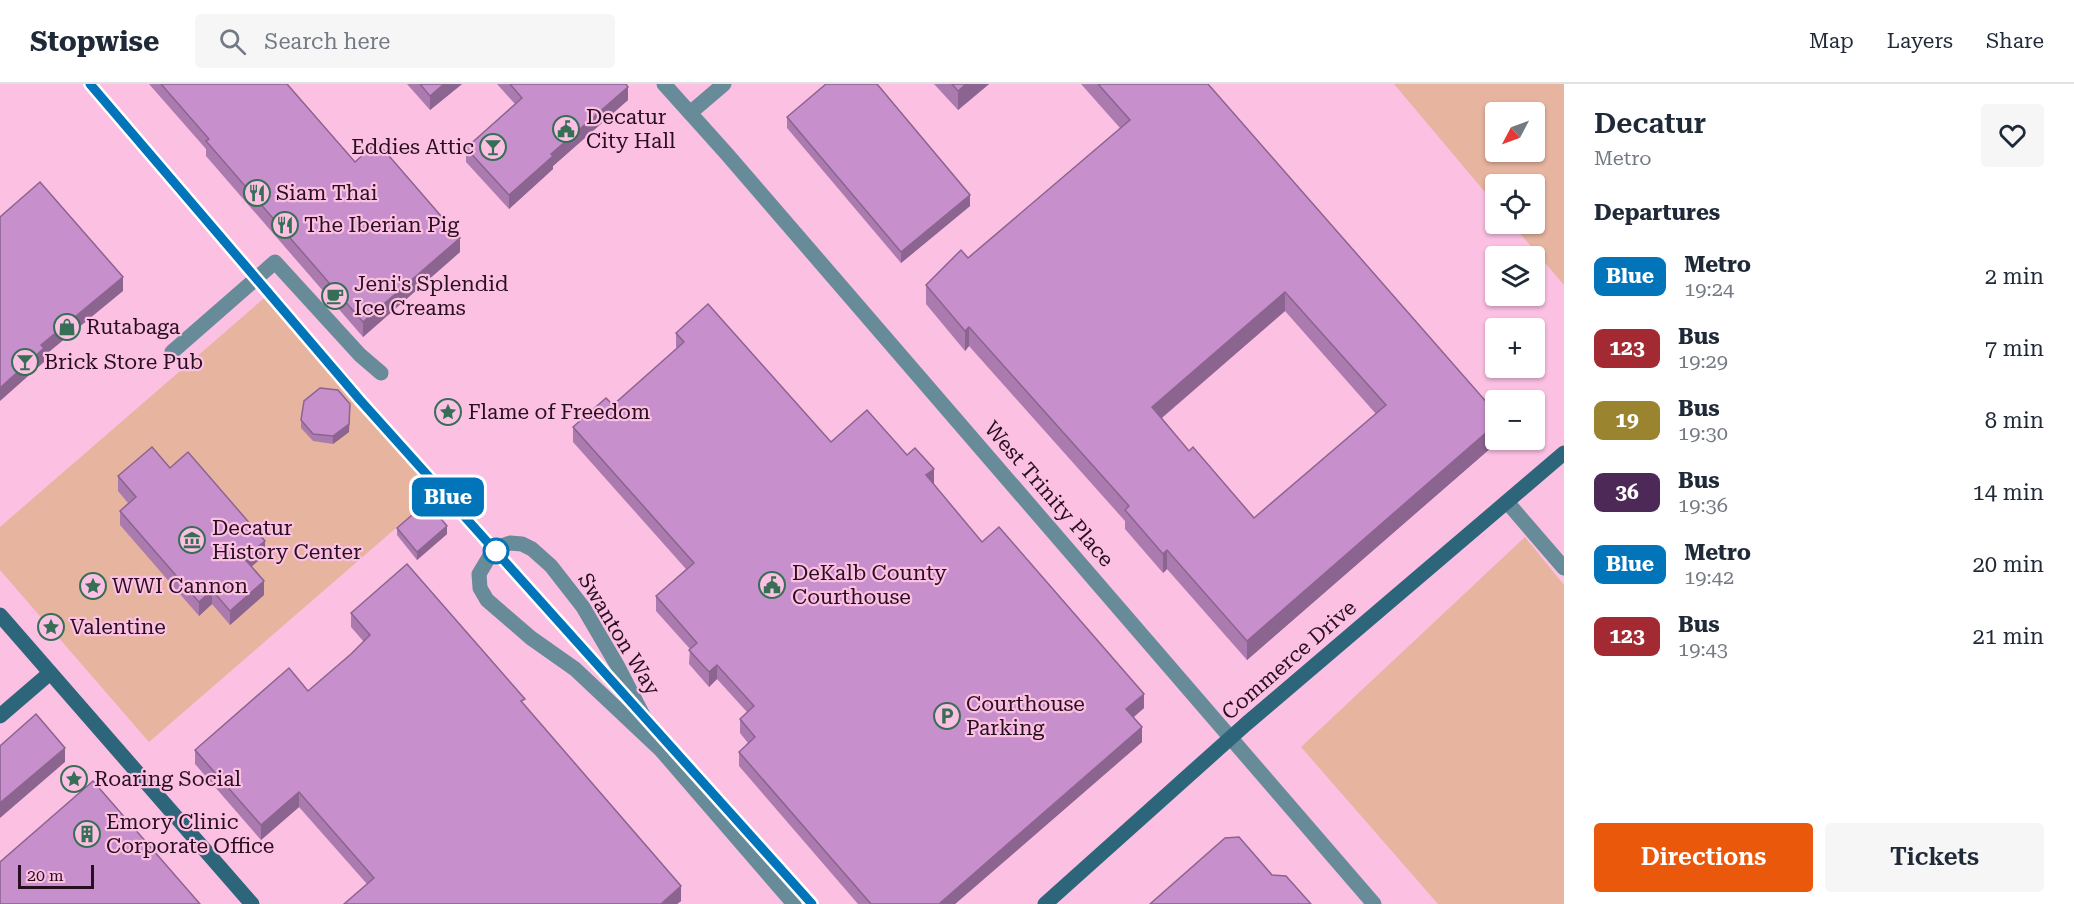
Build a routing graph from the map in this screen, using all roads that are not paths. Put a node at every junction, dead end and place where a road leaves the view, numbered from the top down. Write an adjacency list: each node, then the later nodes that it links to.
1 (664, 84): 3 (street, West Trinity Place)
2 (724, 84): 3 (street)
3 (690, 112): 12 (street, West Trinity Place)
4 (172, 352): 5 (street)
5 (381, 373)
6 (1564, 453): 7 (main road, Commerce Drive)
7 (1507, 502): 8 (street); 12 (main road, Commerce Drive)
8 (1564, 568)
9 (0, 615): 10 (main road)
10 (50, 673): 11 (main road); 14 (main road)
11 (0, 716)
12 (1232, 737): 16 (main road, Commerce Drive); 17 (street, West Trinity Place)
13 (661, 750): 13 (street, Swanton Way); 15 (street, Swanton Way)
14 (252, 904)
15 (794, 904)
16 (1045, 904)
17 (1374, 904)

